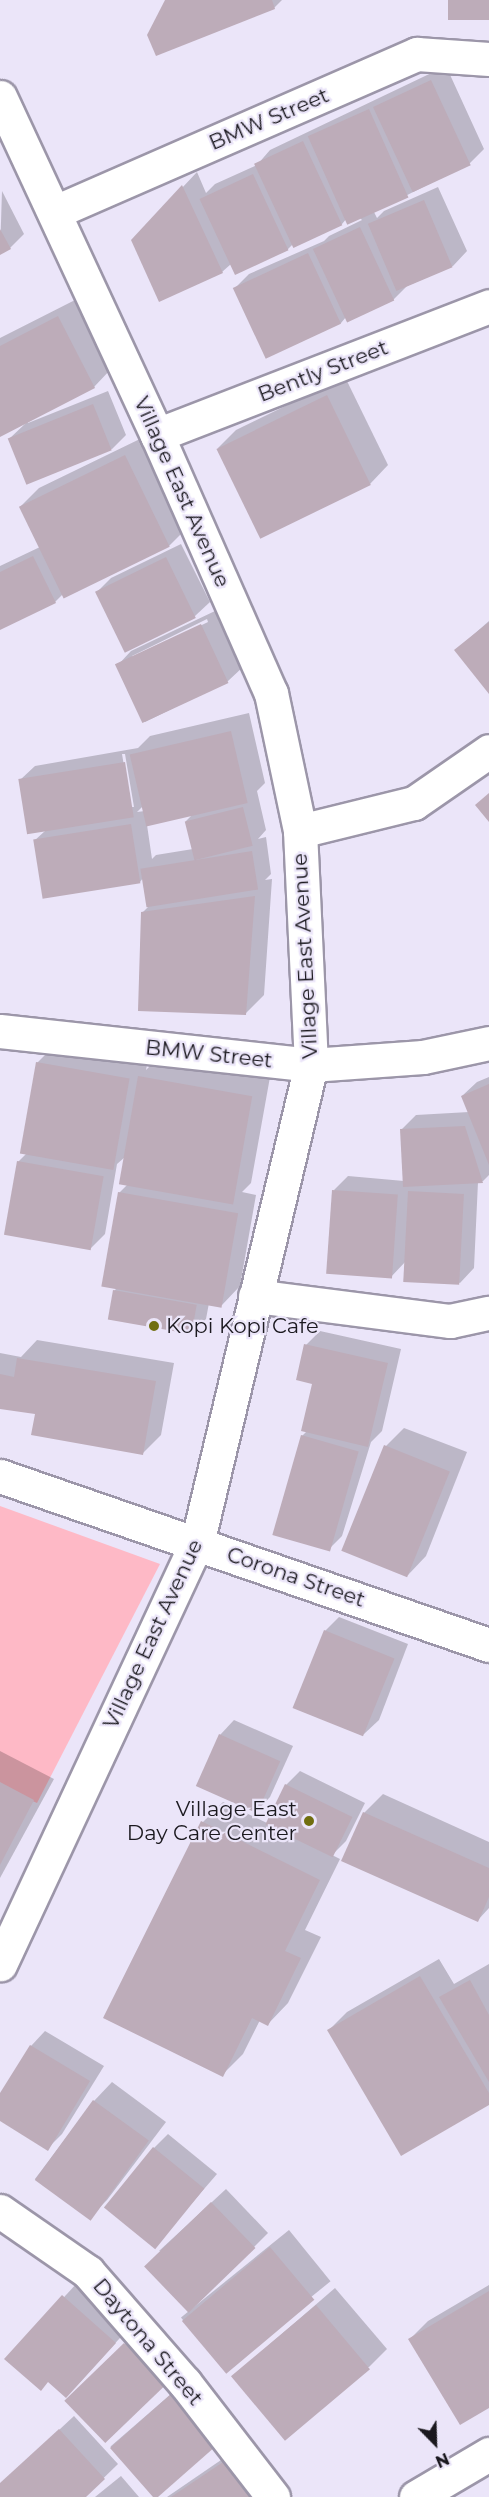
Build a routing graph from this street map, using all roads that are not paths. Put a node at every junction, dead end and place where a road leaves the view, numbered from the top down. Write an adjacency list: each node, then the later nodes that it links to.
1 (489, 59): 3 (street, BMW Street)
2 (0, 97): 3 (street, Village East Avenue)
3 (55, 212): 5 (street, Village East Avenue)
4 (489, 306): 5 (street, Bently Street)
5 (157, 435): 7 (street, Village East Avenue)
6 (489, 751): 7 (street)
7 (300, 831): 10 (street, Village East Avenue)
8 (0, 1031): 10 (street, BMW Street)
9 (489, 1043): 10 (street, BMW Street)
10 (311, 1065): 11 (street, Village East Avenue)
11 (255, 1296): 12 (street); 14 (street, Village East Avenue)
12 (489, 1313)
13 (0, 1476): 14 (street, Corona Street)
14 (197, 1542): 15 (street, Corona Street); 16 (street, Village East Avenue)
15 (489, 1645)
16 (0, 1964)
17 (0, 2211): 19 (street, Daytona Street)
18 (489, 2454): 20 (street)
19 (273, 2497)
20 (417, 2497)

